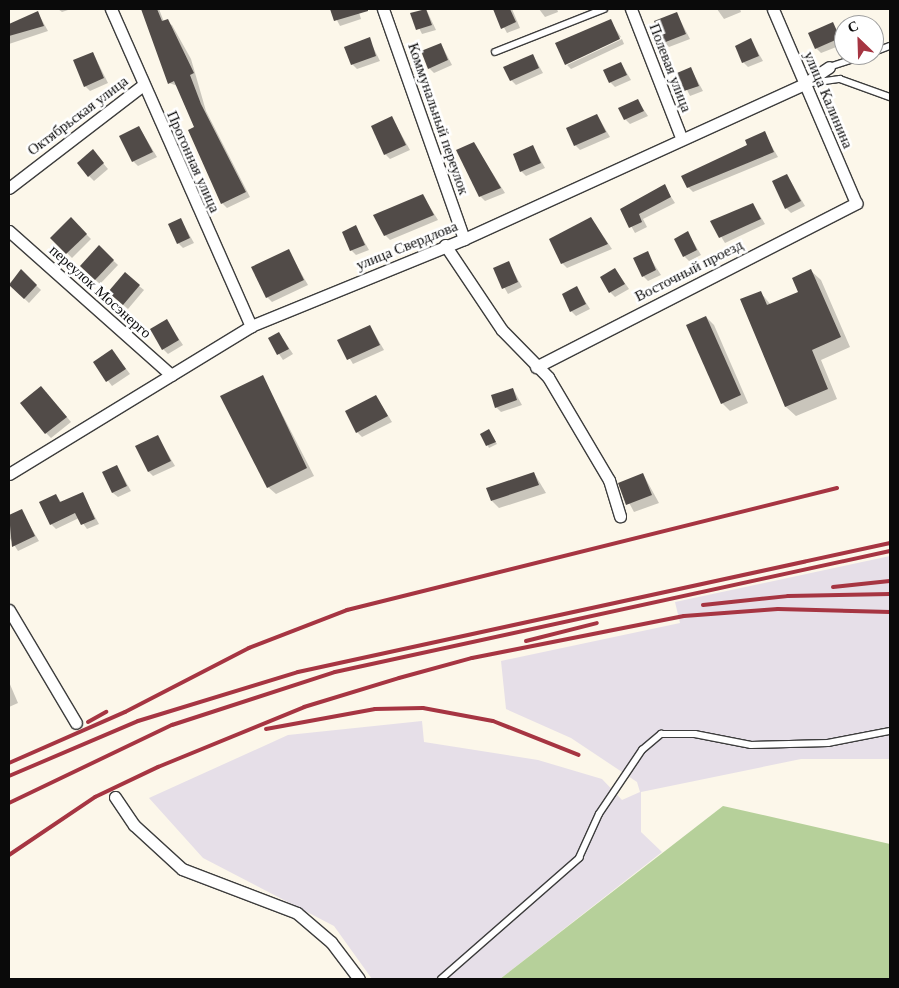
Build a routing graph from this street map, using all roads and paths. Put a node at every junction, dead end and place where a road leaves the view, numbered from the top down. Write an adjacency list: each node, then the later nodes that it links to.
1 (111, 9): 10 (street, Прогонная улица)
2 (383, 9): 16 (street, Коммунальный переулок)
3 (604, 9): 6 (lane)
4 (631, 9): 12 (street, Полевая улица)
5 (773, 9): 9 (street, улица Калинина)
6 (495, 52)
7 (835, 65): 8 (lane)
8 (829, 67): 9 (street, улица Свердлова)
9 (804, 84): 11 (lane); 12 (street, улица Свердлова); 14 (street, улица Калинина)
10 (142, 86): 13 (street, Октябрьская улица); 18 (street, Прогонная улица)
11 (890, 97)
12 (681, 137): 16 (street, улица Свердлова)
13 (9, 188)
14 (856, 203): 19 (street, Восточный проезд)
15 (9, 231): 20 (street, переулок Мосэнерго)
16 (464, 239): 17 (street, улица Свердлова)
17 (446, 245): 18 (street, улица Свердлова); 19 (street)
18 (251, 326): 20 (street, улица Свердлова)
19 (536, 367): 22 (street)
20 (171, 375): 21 (street, улица Свердлова)
21 (9, 474)
22 (620, 516)
23 (9, 610): 24 (street)
24 (76, 722)
25 (890, 731): 28 (lane)
26 (114, 797): 27 (street)
27 (359, 979)
28 (441, 979)

